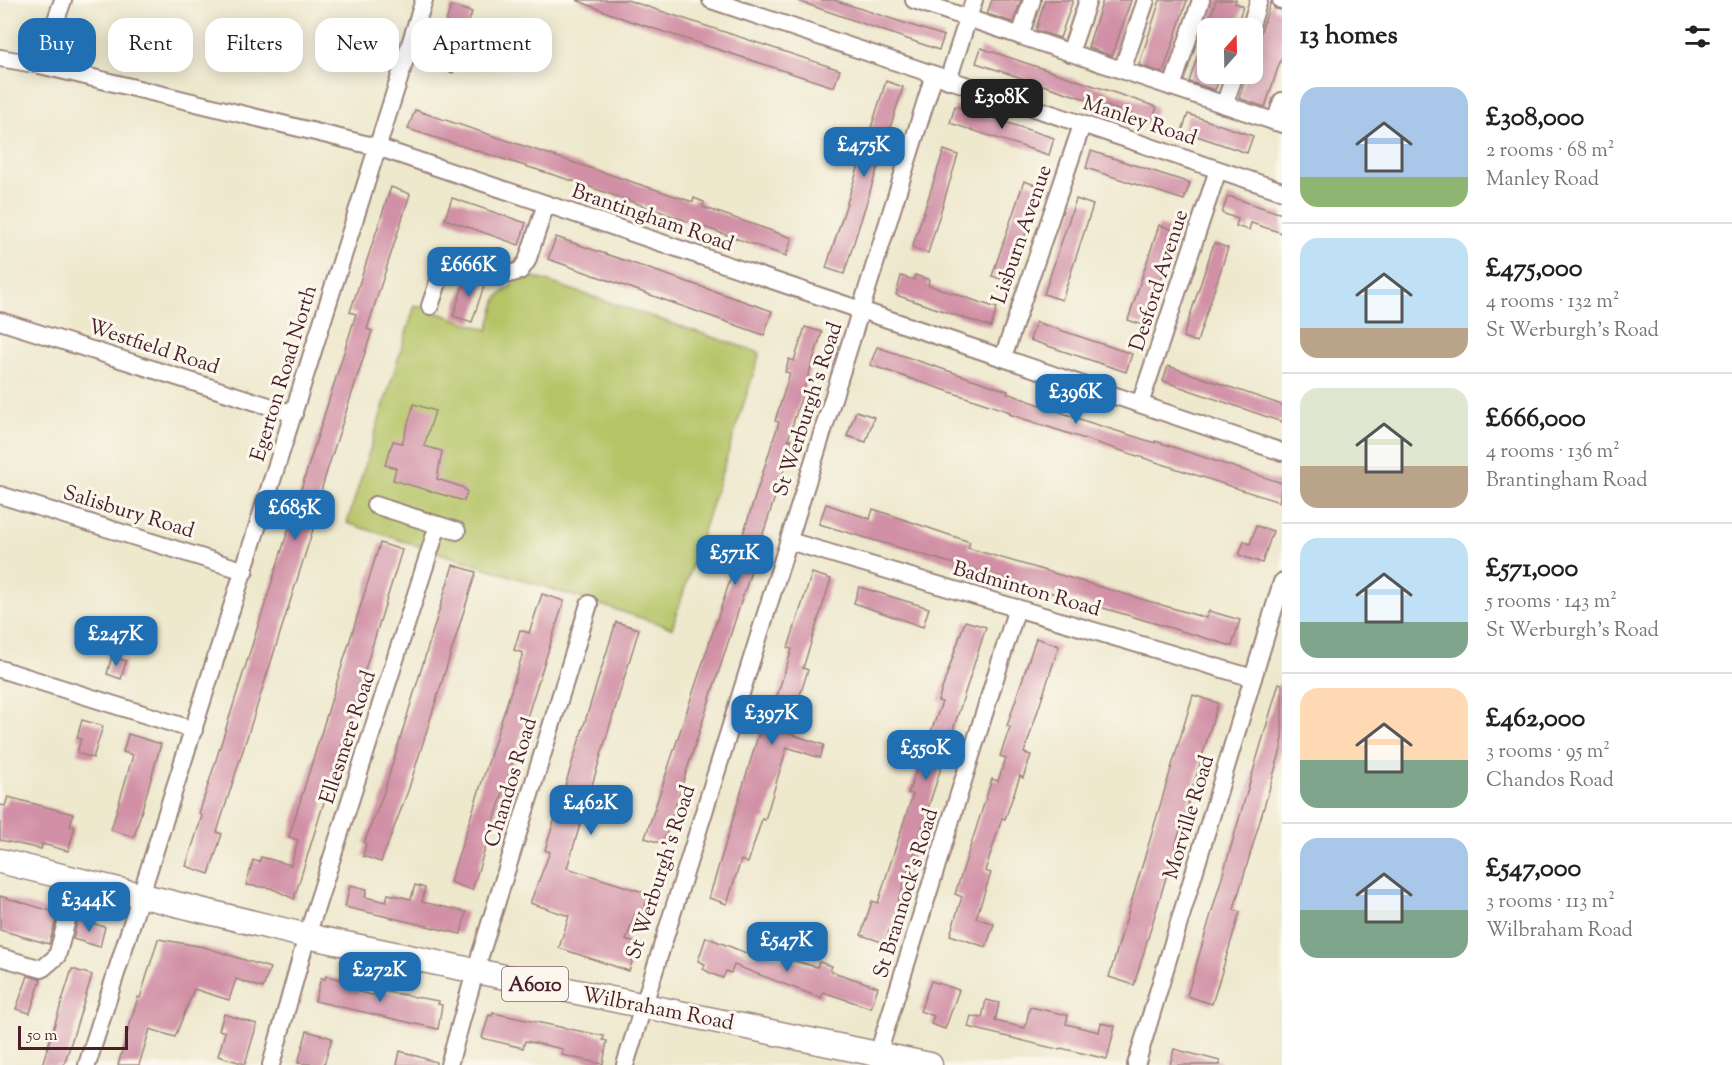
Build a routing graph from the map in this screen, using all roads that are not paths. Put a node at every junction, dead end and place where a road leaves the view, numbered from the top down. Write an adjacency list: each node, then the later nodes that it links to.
1 (63, 0): 11 (street)
2 (424, 0): 27 (street, Egerton Road North)
3 (711, 0): 20 (street, Manley Road)
4 (914, 0): 12 (street)
5 (974, 0): 12 (street, St Werburgh's Road)
6 (1032, 0): 14 (street)
7 (1088, 0): 15 (street)
8 (1146, 0): 18 (street)
9 (1201, 0): 22 (street)
10 (1259, 0): 13 (street)
11 (57, 18)
12 (968, 18): 14 (street); 20 (street, St Werburgh's Road)
13 (1253, 18)
14 (1020, 36): 15 (street)
15 (1070, 53): 18 (street)
16 (0, 58): 17 (street, Brantingham Road)
17 (18, 61)
18 (1122, 70): 22 (street)
19 (69, 72): 27 (street, Brantingham Road)
20 (941, 78): 26 (street, Manley Road); 32 (street, St Werburgh's Road)
21 (1231, 84): 24 (street)
22 (1172, 87): 24 (street)
23 (1282, 101): 25 (street)
24 (1224, 105): 25 (street)
25 (1278, 123)
26 (1082, 125): 28 (street, Manley Road); 34 (street, Lisburn Avenue)
27 (377, 147): 30 (street, Brantingham Road); 36 (street, Egerton Road North)
28 (1218, 170): 29 (street, Manley Road); 35 (street, Desford Avenue)
29 (1282, 191)
30 (546, 204): 31 (street); 32 (street, Brantingham Road)
31 (430, 306)
32 (861, 310): 34 (street, Brantingham Road); 42 (street, St Werburgh's Road)
33 (0, 321): 36 (street, Westfield Road)
34 (1003, 358): 35 (street, Brantingham Road)
35 (1140, 404): 37 (street, Brantingham Road)
36 (294, 414): 43 (street, Egerton Road North)
37 (1282, 452)
38 (0, 495): 43 (street, Salisbury Road)
39 (375, 505): 40 (street)
40 (438, 525): 41 (street); 53 (street, Ellesmere Road)
41 (457, 531)
42 (789, 541): 46 (street, Badminton Road); 56 (street, St Werburgh's Road)
43 (244, 571): 49 (street, Egerton Road North)
44 (1282, 582): 48 (street, Morville Road)
45 (589, 604): 55 (street, Chandos Road)
46 (1017, 608): 48 (street, Badminton Road); 57 (street, St Brannock's Road)
47 (0, 669): 49 (street)
48 (1253, 678): 63 (street, Morville Road)
49 (194, 730): 52 (street, Egerton Road North)
50 (0, 861): 51 (highway, Wilbraham Road / A6010)
51 (78, 880): 52 (highway, Wilbraham Road / A6010); 54 (street)
52 (140, 896): 53 (highway, Wilbraham Road / A6010); 58 (street, Egerton Road North)
53 (307, 936): 55 (highway, Wilbraham Road / A6010); 59 (street, Ellesmere Road)
54 (0, 957)
55 (475, 972): 56 (highway, Wilbraham Road / A6010); 60 (street, Chandos Road)
56 (642, 1004): 57 (highway, Wilbraham Road / A6010); 61 (street, St Werburgh's Road)
57 (878, 1054): 62 (highway, Wilbraham Road / A6010)
58 (87, 1065)
59 (271, 1065)
60 (448, 1065)
61 (625, 1065)
62 (930, 1065)
63 (1136, 1065)

